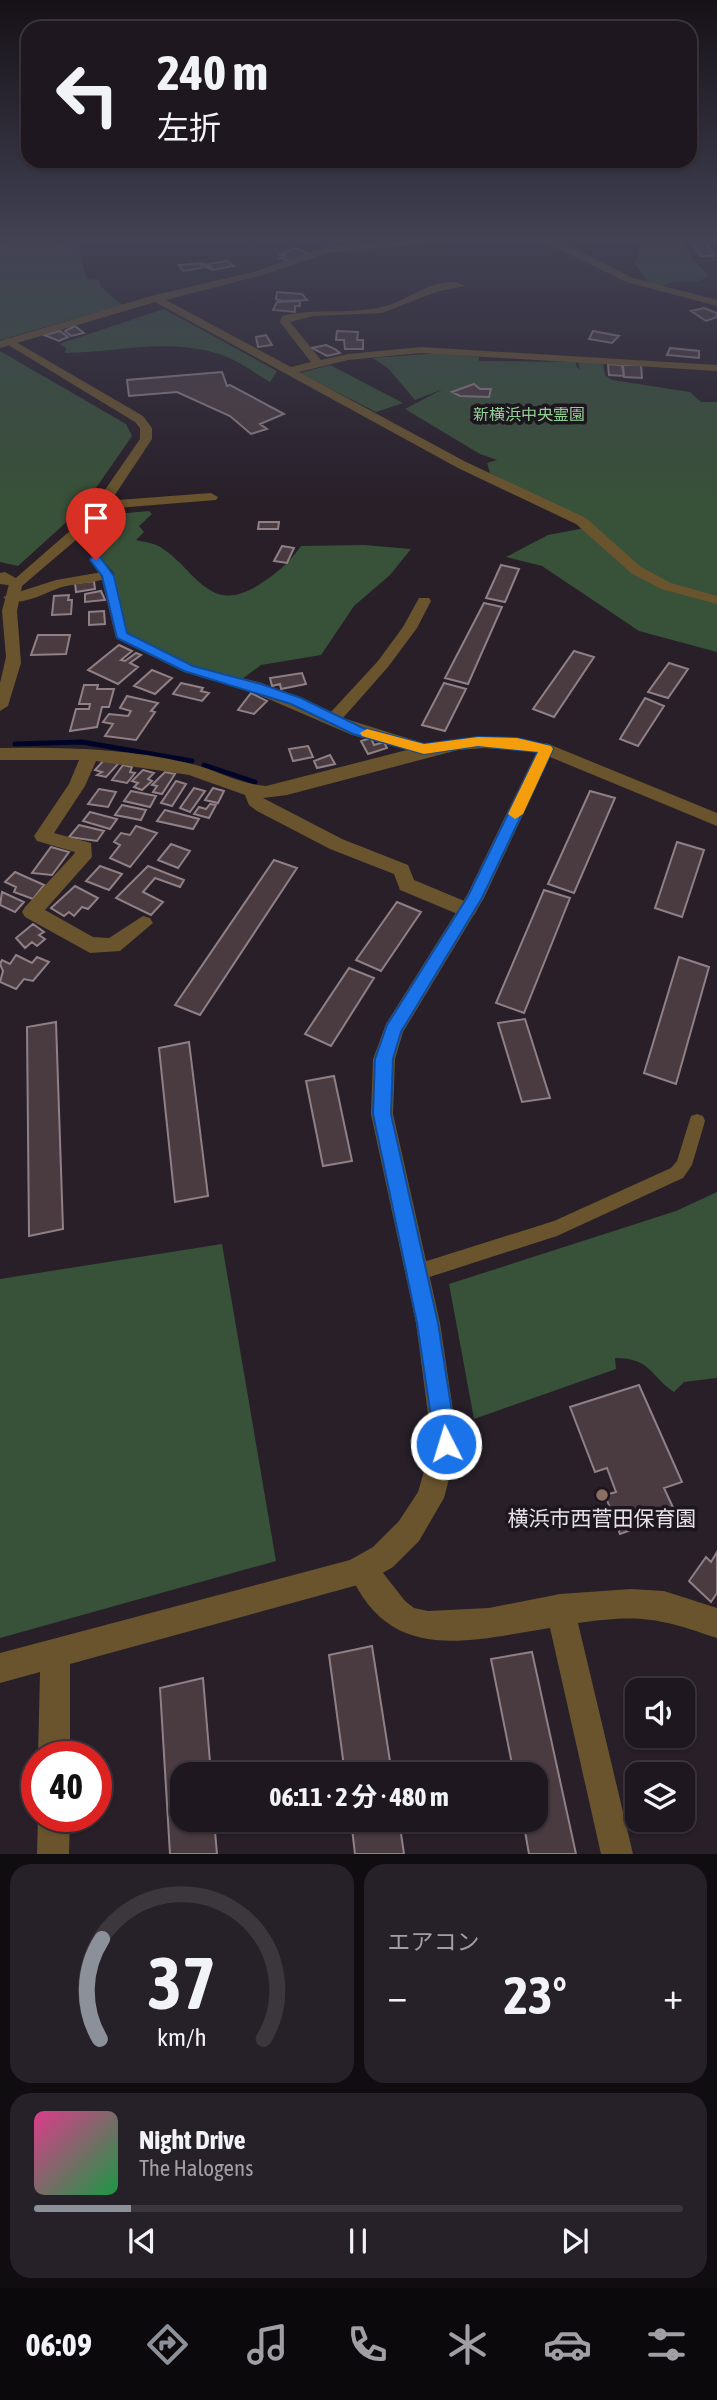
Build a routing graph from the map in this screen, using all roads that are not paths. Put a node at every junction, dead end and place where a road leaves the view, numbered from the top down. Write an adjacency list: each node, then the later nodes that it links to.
1 (63, 326): 4 (street)
2 (206, 326): 7 (street)
3 (287, 326): 5 (street)
4 (4, 343): 9 (street)
5 (318, 364): 6 (street); 7 (street)
6 (717, 368)
7 (289, 371): 13 (street)
8 (211, 497): 9 (street)
9 (104, 505): 12 (street)
10 (96, 560): 11 (street)
11 (108, 576): 12 (street); 17 (street)
12 (10, 586): 15 (street)
13 (717, 600)
14 (424, 601): 17 (street)
15 (5, 631): 16 (street)
16 (0, 706)
17 (333, 720): 18 (street)
18 (424, 749): 19 (street); 22 (street)
19 (546, 749): 23 (street); 24 (street)
20 (90, 752): 21 (street); 22 (street); 25 (street)
21 (0, 754)
22 (253, 791): 24 (street)
23 (717, 820)
24 (467, 910): 27 (street)
25 (143, 923)
26 (697, 1121): 27 (street)
27 (417, 1272): 28 (street)
28 (362, 1569): 29 (street); 31 (street)
29 (561, 1609): 30 (street); 36 (street)
30 (717, 1623)
31 (55, 1654): 32 (street); 33 (street)
32 (0, 1668)
33 (54, 1741)
34 (54, 1832): 35 (street)
35 (53, 1854)
36 (617, 1854)

